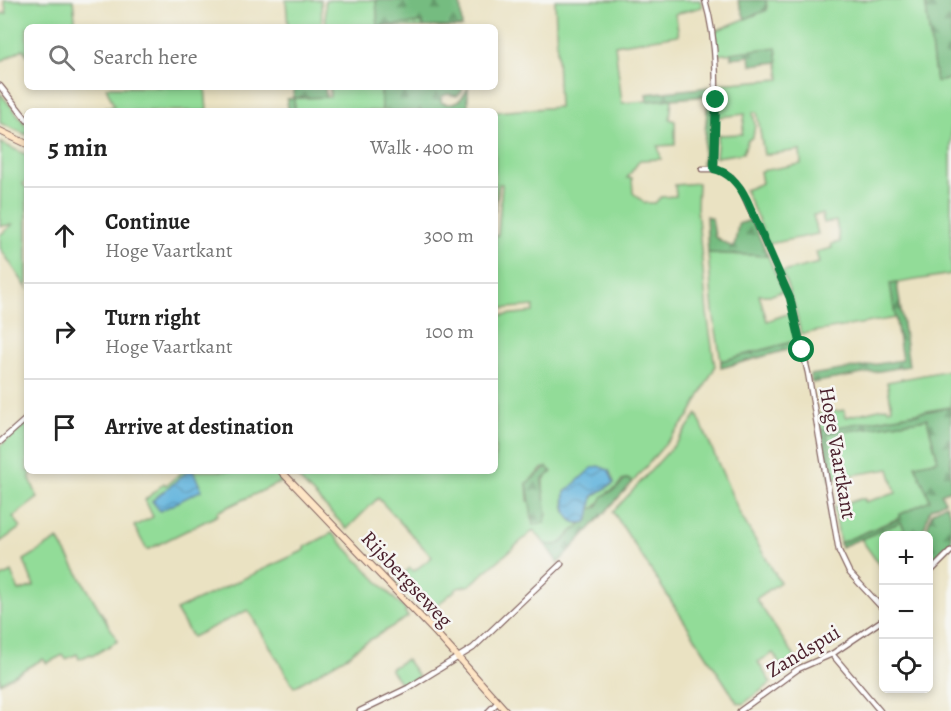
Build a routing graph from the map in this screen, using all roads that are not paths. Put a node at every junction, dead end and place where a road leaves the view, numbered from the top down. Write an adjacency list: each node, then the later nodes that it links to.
1 (705, 0): 7 (street)
2 (0, 86): 3 (street)
3 (24, 116)
4 (0, 131): 5 (main road)
5 (24, 143)
6 (702, 169): 7 (street)
7 (714, 169): 14 (street, Hoge Vaartkant)
8 (24, 421): 9 (street)
9 (0, 442)
10 (284, 474): 17 (main road, Rijsbergseweg)
11 (951, 551): 13 (street)
12 (561, 564): 17 (street)
13 (933, 569)
14 (879, 605)
15 (879, 622): 16 (street, Zandspui)
16 (832, 654): 22 (street, Zandspui); 23 (street)
17 (458, 658): 18 (main road, Rijsbergseweg); 19 (street)
18 (498, 702): 20 (street); 21 (main road, Rijsbergseweg)
19 (362, 711)
20 (489, 711)
21 (506, 711)
22 (740, 711)
23 (880, 711)

